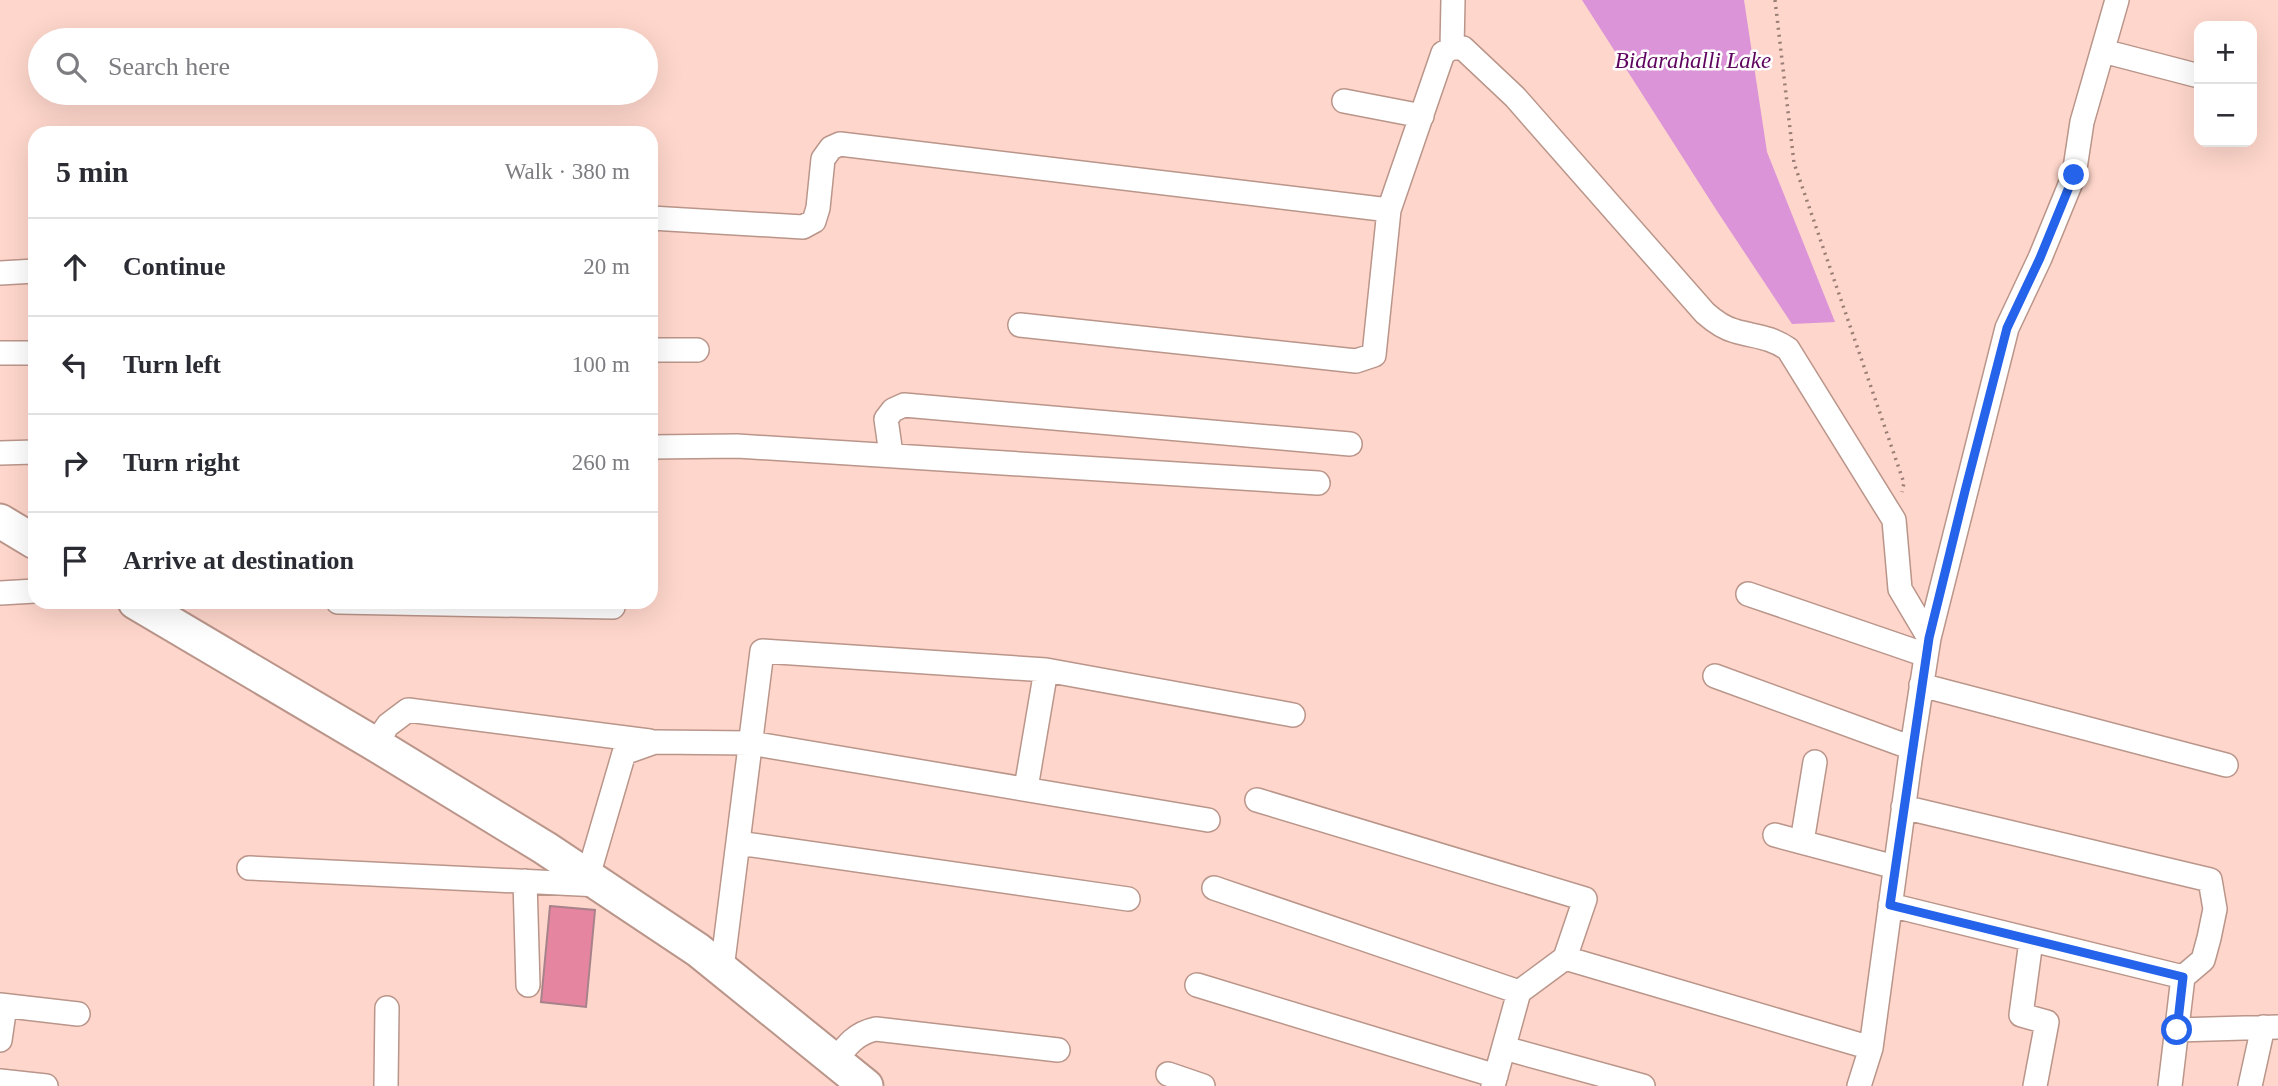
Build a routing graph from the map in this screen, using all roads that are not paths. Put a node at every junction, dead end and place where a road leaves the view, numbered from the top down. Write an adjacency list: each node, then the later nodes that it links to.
1 (1453, 0): 3 (street)
2 (2117, 0): 4 (street)
3 (1452, 48): 7 (street); 29 (street)
4 (2103, 51): 5 (street); 29 (street)
5 (2194, 75)
6 (1343, 101): 7 (street)
7 (1422, 116): 8 (street)
8 (1390, 210): 9 (street); 12 (street)
9 (658, 218)
10 (28, 271): 11 (street)
11 (0, 273)
12 (1020, 325)
13 (658, 350): 14 (street)
14 (697, 350)
15 (28, 353): 16 (street)
16 (0, 354)
17 (1350, 444): 21 (street)
18 (658, 447): 21 (street)
19 (28, 452): 20 (street)
20 (0, 453)
21 (891, 454): 22 (street)
22 (1318, 483)
23 (0, 521): 24 (main road)
24 (28, 538)
25 (28, 591): 26 (street)
26 (0, 593)
27 (1748, 594): 29 (street)
28 (159, 609): 36 (main road)
29 (1928, 646): 32 (street)
30 (1046, 670): 33 (street); 35 (street); 40 (street)
31 (1715, 676): 37 (street)
32 (1921, 685): 37 (street); 39 (street)
33 (1293, 715)
34 (655, 742): 35 (street); 36 (street); 50 (street)
35 (750, 743): 40 (street); 46 (street)
36 (375, 744): 50 (main road)
37 (1912, 748): 42 (street)
38 (1815, 762): 45 (street)
39 (2226, 765)
40 (1026, 788): 43 (street)
41 (1257, 800): 55 (street)
42 (1903, 807): 47 (street); 57 (street)
43 (1208, 820)
44 (1776, 835): 45 (street)
45 (1802, 842): 47 (street)
46 (738, 843): 52 (street); 56 (street)
47 (1895, 867): 53 (street)
48 (249, 868): 49 (street)
49 (525, 881): 50 (street); 58 (street)
50 (594, 881): 56 (main road)
51 (1214, 888): 60 (street)
52 (1128, 899)
53 (1890, 905): 54 (street); 68 (street)
54 (2031, 941): 57 (street); 80 (street)
55 (1565, 958): 60 (street); 68 (street)
56 (722, 969): 70 (main road)
57 (2183, 977): 65 (street)
58 (528, 985)
59 (1197, 985): 73 (street)
60 (1520, 992): 67 (street)
61 (2, 1006): 63 (street); 66 (street)
62 (387, 1008): 75 (street)
63 (78, 1014)
64 (2270, 1027): 65 (street); 82 (street)
65 (2177, 1030): 81 (street)
66 (0, 1040)
67 (1504, 1048): 73 (street); 78 (street)
68 (1871, 1048): 79 (street)
69 (1059, 1050): 70 (street)
70 (835, 1061): 76 (main road)
71 (1168, 1074): 77 (street)
72 (0, 1081): 74 (street)
73 (1495, 1081)
74 (46, 1086)
75 (386, 1086)
76 (866, 1086)
77 (1203, 1086)
78 (1643, 1086)
79 (1859, 1086)
80 (2035, 1086)
81 (2170, 1086)
82 (2249, 1086)

